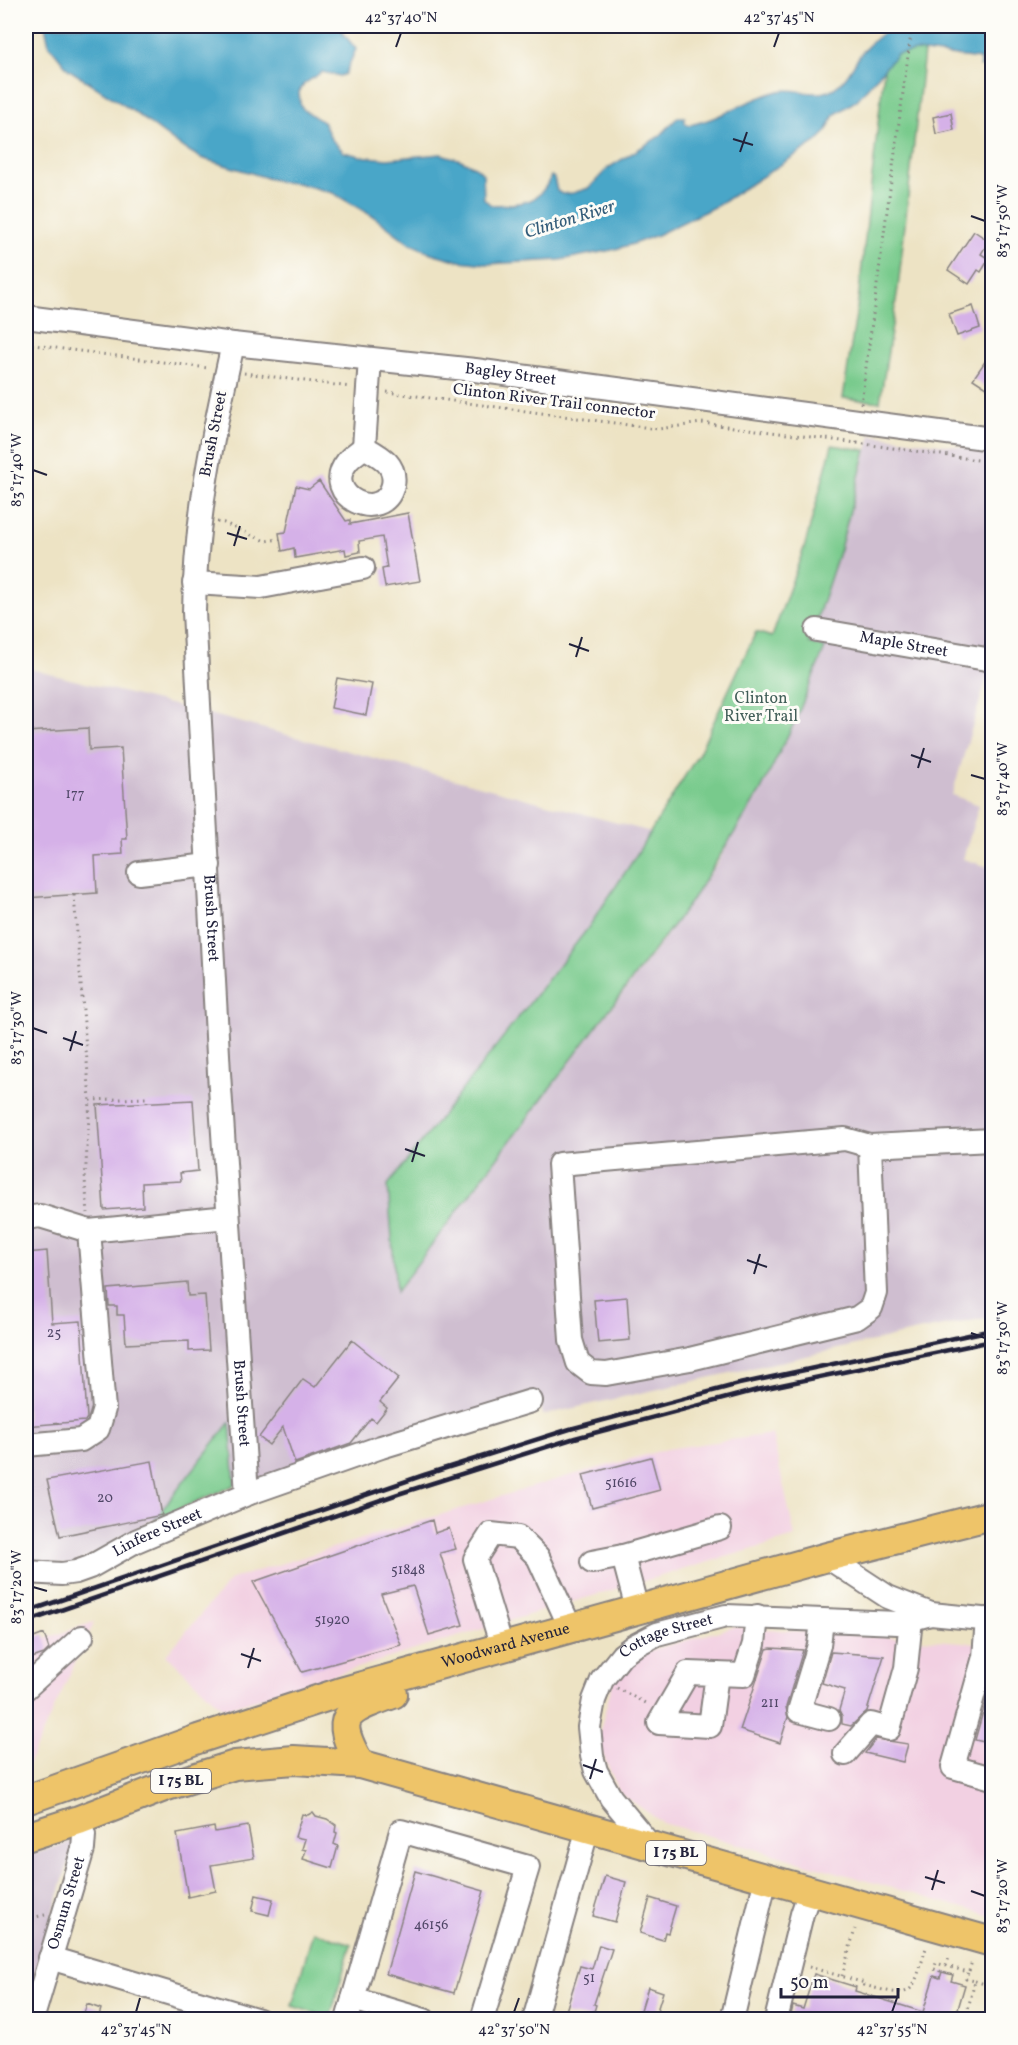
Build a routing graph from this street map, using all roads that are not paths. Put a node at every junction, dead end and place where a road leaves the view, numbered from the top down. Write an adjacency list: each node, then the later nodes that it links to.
1 (26, 317): 2 (street, Bagley Street)
2 (233, 344): 3 (street, Bagley Street); 7 (street, Brush Street)
3 (370, 359): 4 (street, Bagley Street); 5 (street)
4 (993, 439)
5 (364, 447)
6 (363, 568): 7 (street)
7 (194, 583): 10 (street, Brush Street)
8 (817, 630): 9 (street, Maple Street)
9 (993, 660)
10 (209, 865): 11 (street); 14 (street, Brush Street)
11 (139, 873)
12 (993, 1140): 13 (street)
13 (870, 1146): 13 (street)
14 (228, 1217): 16 (street); 19 (street, Brush Street)
15 (26, 1218): 16 (street)
16 (89, 1231): 18 (street)
17 (531, 1401): 19 (street, Linfere Street)
18 (26, 1445)
19 (247, 1494): 25 (street, Linfere Street)
20 (993, 1515): 23 (main road, Woodward Avenue / I 75 BL)
21 (720, 1528): 22 (street)
22 (623, 1556): 24 (street); 26 (street)
23 (826, 1557): 26 (main road, Woodward Avenue / I 75 BL); 28 (street)
24 (592, 1562)
25 (26, 1572)
26 (637, 1610): 31 (main road, Woodward Avenue / I 75 BL)
27 (757, 1617): 30 (street, Cottage Street); 34 (street); 44 (street, Cottage Street)
28 (921, 1617): 29 (street); 30 (street, Cottage Street); 37 (street)
29 (990, 1620): 39 (street)
30 (822, 1621): 36 (street)
31 (570, 1628): 33 (main road, Woodward Avenue / I 75 BL); 33 (street)
32 (82, 1637): 35 (street)
33 (502, 1647): 38 (main road); 40 (main road, Woodward Avenue / I 75 BL)
34 (717, 1674)
35 (26, 1688)
36 (828, 1719)
37 (845, 1754)
38 (360, 1764): 41 (main road, I 75 BL); 42 (main road, I 75 BL)
39 (993, 1778)
40 (26, 1800)
41 (79, 1820): 43 (main road, I 75 BL); 48 (street, Osmun Street)
42 (588, 1828): 44 (main road, I 75 BL); 54 (street)
43 (26, 1837)
44 (651, 1846): 45 (main road, I 75 BL)
45 (766, 1878): 46 (main road, I 75 BL); 55 (street)
46 (810, 1891): 47 (main road, I 75 BL); 56 (street)
47 (993, 1942)
48 (50, 1958): 50 (street); 51 (street, Osmun Street)
49 (350, 2009): 52 (street); 53 (street)
50 (249, 2018)
51 (32, 2019)
52 (424, 2019)
53 (482, 2019)
54 (534, 2019)
55 (732, 2019)
56 (776, 2019)

